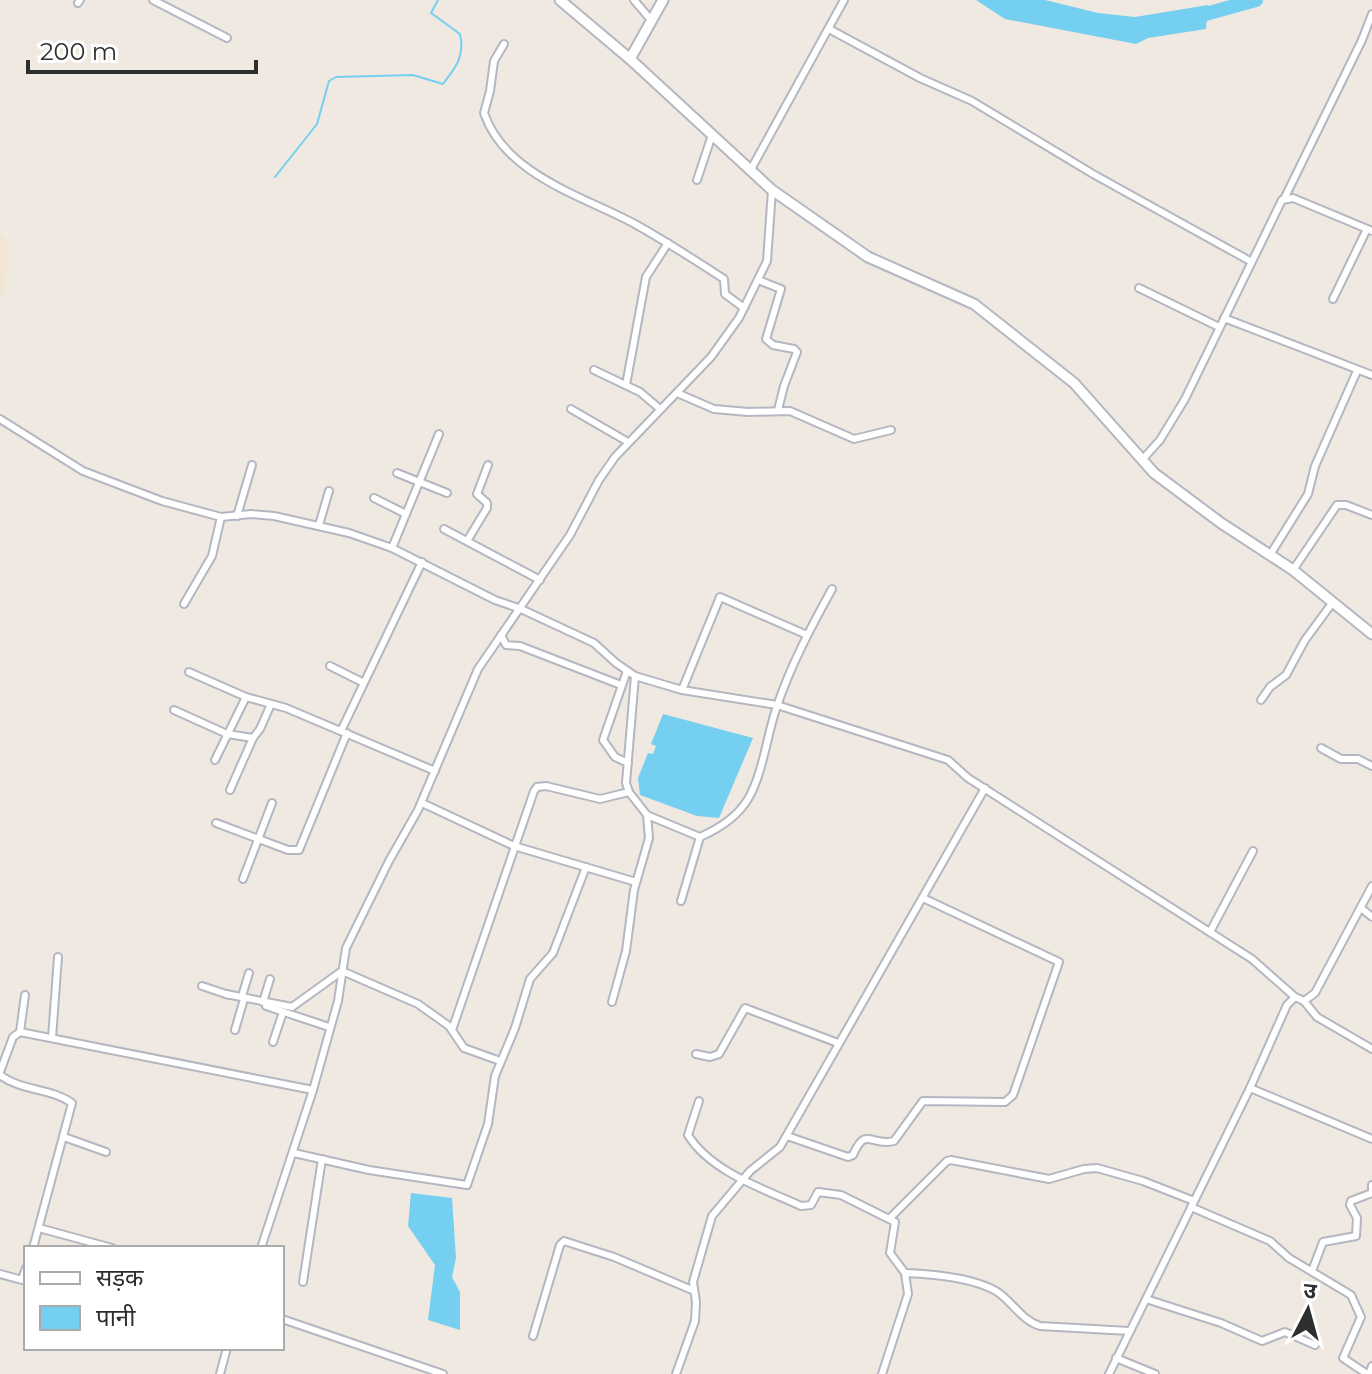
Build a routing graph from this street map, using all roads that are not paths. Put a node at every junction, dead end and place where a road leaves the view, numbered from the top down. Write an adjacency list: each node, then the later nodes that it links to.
1 (153, 0): 9 (street)
2 (560, 0): 11 (street)
3 (634, 0): 7 (street)
4 (663, 0): 7 (street)
5 (844, 0): 8 (street)
6 (1372, 14): 16 (street)
7 (651, 20): 11 (street)
8 (829, 29): 13 (street); 19 (street)
9 (227, 38)
10 (504, 44): 18 (street)
11 (630, 59): 12 (street)
12 (712, 135): 13 (street); 14 (street)
13 (750, 171): 15 (street)
14 (697, 180)
15 (772, 190): 20 (street); 38 (street)
16 (1285, 197): 17 (street); 19 (street)
17 (1370, 230): 22 (street)
18 (668, 243): 23 (street); 29 (street)
19 (1250, 261): 24 (street)
20 (758, 280): 23 (street); 33 (street)
21 (1139, 288): 25 (street)
22 (1333, 299)
23 (744, 308): 30 (street)
24 (1224, 318): 25 (street); 27 (street)
25 (1219, 327): 38 (street)
26 (594, 370): 29 (street)
27 (1357, 371): 28 (street); 54 (street)
28 (1372, 375)
29 (626, 385): 32 (street)
30 (677, 393): 32 (street); 33 (street)
31 (571, 409): 37 (street)
32 (660, 409): 37 (street)
33 (778, 410): 35 (street)
34 (0, 419): 49 (street)
35 (891, 430)
36 (439, 434): 42 (street)
37 (628, 442): 57 (street)
38 (1142, 460): 54 (street)
39 (252, 465): 48 (street)
40 (488, 465): 52 (street)
41 (397, 473): 42 (street)
42 (419, 483): 44 (street); 46 (street)
43 (329, 491): 50 (street)
44 (447, 493)
45 (374, 498): 46 (street)
46 (406, 514): 53 (street)
47 (1372, 515): 56 (street)
48 (237, 516): 49 (street); 50 (street)
49 (221, 517): 60 (street)
50 (319, 525): 53 (street)
51 (444, 529): 52 (street)
52 (467, 541): 57 (street)
53 (392, 548): 55 (street)
54 (1270, 555): 56 (street)
55 (422, 562): 61 (street); 69 (street)
56 (1293, 570): 59 (street)
57 (540, 580): 61 (street)
58 (832, 589): 64 (street)
59 (1333, 602): 62 (street); 73 (street)
60 (184, 604)
61 (521, 609): 63 (street); 66 (street)
62 (1372, 634)
63 (501, 635): 70 (street); 84 (street)
64 (807, 635): 71 (street); 75 (street)
65 (330, 666): 69 (street)
66 (627, 671): 68 (street); 70 (street)
67 (189, 672): 72 (street)
68 (635, 676): 71 (street); 82 (street)
69 (362, 682): 77 (street)
70 (621, 685): 82 (street)
71 (682, 690): 75 (street)
72 (246, 697): 74 (street); 78 (street)
73 (1261, 700)
74 (271, 704): 77 (street); 79 (street)
75 (777, 705): 85 (street); 92 (street)
76 (174, 710): 78 (street)
77 (344, 732): 84 (street); 93 (street)
78 (227, 734): 79 (street); 81 (street)
79 (253, 738): 86 (street)
80 (1321, 748): 83 (street)
81 (215, 760)
82 (628, 763): 87 (street)
83 (1372, 766)
84 (435, 771): 89 (street)
85 (985, 788): 100 (street); 104 (street)
86 (230, 790)
87 (629, 792): 90 (street); 94 (street)
88 (272, 803): 93 (street)
89 (422, 803): 94 (street); 106 (street)
90 (647, 815): 92 (street); 98 (street)
91 (216, 823): 93 (street)
92 (700, 837): 101 (street)
93 (258, 839): 97 (street)
94 (514, 846): 96 (street); 119 (street)
95 (1253, 851): 104 (street)
96 (586, 867): 98 (street); 126 (street)
97 (243, 879)
98 (636, 882): 115 (street)
99 (1372, 886): 102 (street)
100 (923, 898): 123 (street); 131 (street)
101 (681, 901)
102 (1361, 908): 103 (street); 113 (street)
103 (1372, 917)
104 (1210, 932): 111 (street)
105 (58, 957): 121 (street)
106 (342, 971): 114 (street); 117 (street); 119 (street)
107 (249, 973): 112 (street)
108 (270, 979): 114 (street)
109 (202, 986): 112 (street)
110 (25, 995): 120 (street)
111 (1295, 997): 113 (street); 128 (street)
112 (243, 998): 114 (street); 116 (street); 118 (street)
113 (1304, 1001): 124 (street)
114 (263, 1002)
115 (612, 1002)
116 (283, 1012): 117 (street); 122 (street)
117 (329, 1027): 129 (street)
118 (235, 1030)
119 (452, 1030): 126 (street)
120 (20, 1032): 121 (street); 127 (street)
121 (52, 1038): 129 (street)
122 (273, 1042)
123 (838, 1043): 125 (street); 131 (street)
124 (1372, 1049)
125 (696, 1054)
126 (500, 1061): 136 (street)
127 (0, 1073): 132 (street)
128 (1250, 1088): 133 (street); 139 (street)
129 (313, 1090): 135 (street)
130 (699, 1101): 137 (street)
131 (787, 1136): 137 (street)
132 (64, 1137): 134 (street); 141 (street)
133 (1372, 1139)
134 (106, 1152)
135 (294, 1153): 136 (street); 144 (street)
136 (322, 1159): 149 (street)
137 (744, 1180): 140 (street); 150 (street)
138 (1372, 1185): 145 (street)
139 (1193, 1204): 140 (street); 145 (street); 151 (street)
140 (890, 1218): 146 (street)
141 (39, 1228): 142 (street); 143 (street)
142 (34, 1246)
143 (105, 1246)
144 (262, 1246)
145 (1312, 1271): 165 (street)
146 (905, 1273): 153 (street); 162 (street)
147 (0, 1274): 148 (street)
148 (24, 1280)
149 (303, 1282)
150 (692, 1290): 154 (street); 161 (street)
151 (1146, 1299): 153 (street); 155 (street)
152 (284, 1320): 160 (street)
153 (1129, 1331): 157 (street)
154 (533, 1336)
155 (1315, 1345)
156 (226, 1350): 159 (street)
157 (1116, 1358): 163 (street); 164 (street)
158 (1372, 1366): 165 (street)
159 (220, 1374)
160 (443, 1374)
161 (676, 1374)
162 (882, 1374)
163 (1109, 1374)
164 (1155, 1374)
165 (1368, 1374)

